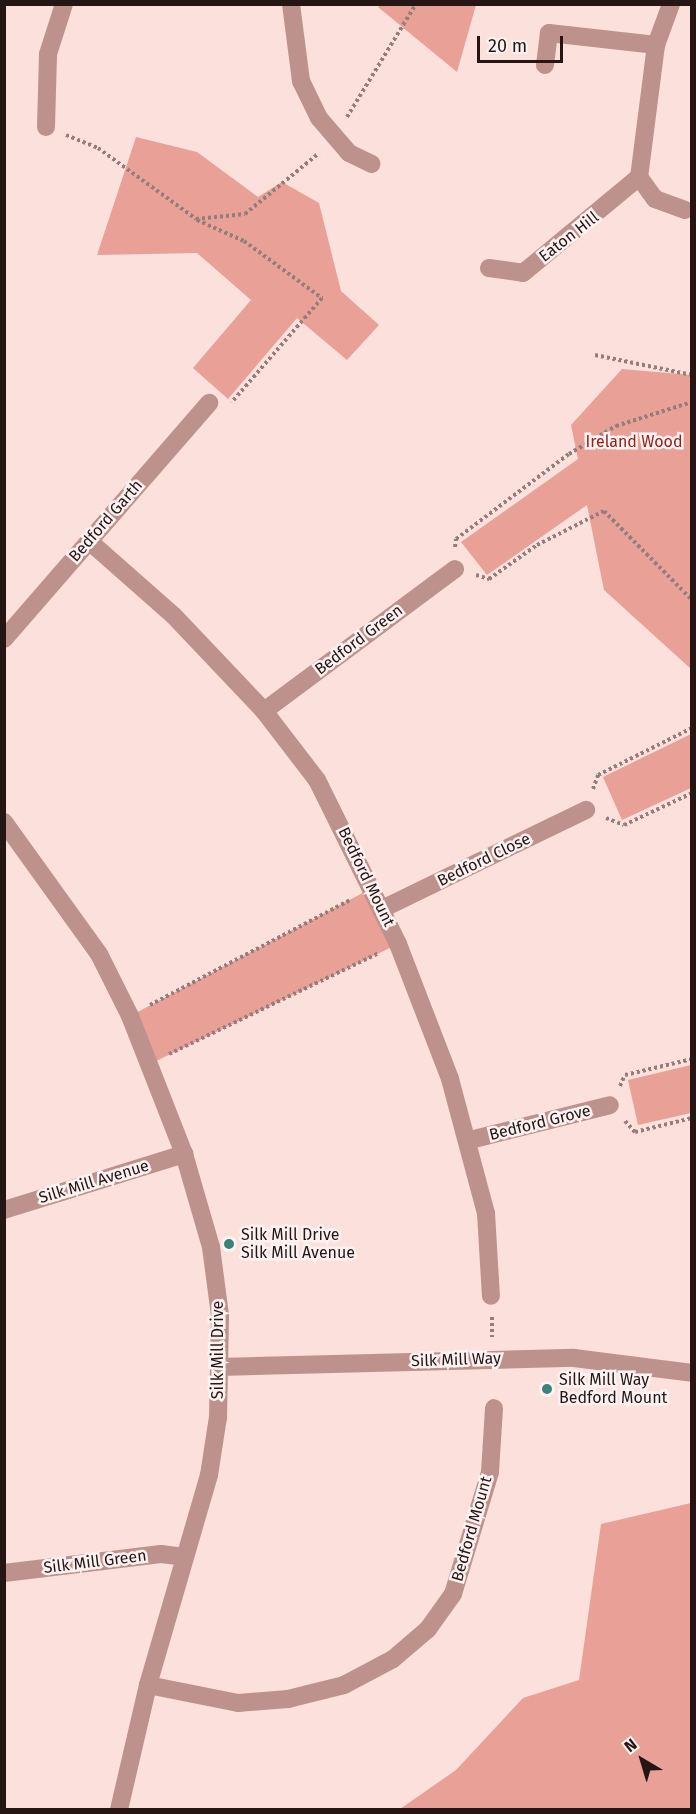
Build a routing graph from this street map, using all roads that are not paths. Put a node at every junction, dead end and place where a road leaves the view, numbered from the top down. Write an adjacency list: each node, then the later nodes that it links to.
1 (64, 4): 6 (street)
2 (291, 4): 7 (street)
3 (671, 4): 4 (street)
4 (656, 45): 5 (street); 8 (street)
5 (545, 65)
6 (46, 127)
7 (372, 164)
8 (639, 177): 9 (street); 10 (street, Eaton Hill)
9 (685, 210)
10 (489, 268)
11 (209, 403): 12 (street, Bedford Garth)
12 (89, 541): 14 (street, Bedford Garth); 15 (street, Bedford Mount)
13 (455, 569): 15 (street, Bedford Green)
14 (4, 639)
15 (264, 711): 18 (street, Bedford Mount)
16 (586, 810): 18 (street, Bedford Close)
17 (4, 822): 21 (street, Silk Mill Drive)
18 (382, 909): 20 (street, Bedford Mount)
19 (610, 1105): 20 (street, Bedford Grove)
20 (470, 1140): 23 (street, Bedford Mount)
21 (184, 1154): 22 (street, Silk Mill Avenue); 24 (street, Silk Mill Drive)
22 (4, 1210)
23 (491, 1296)
24 (220, 1367): 25 (street, Silk Mill Way); 27 (street, Silk Mill Drive)
25 (692, 1373)
26 (494, 1408): 29 (street, Bedford Mount)
27 (185, 1557): 28 (street, Silk Mill Green); 29 (street, Silk Mill Drive)
28 (4, 1573)
29 (148, 1685): 30 (street, Silk Mill Drive)
30 (119, 1809)

